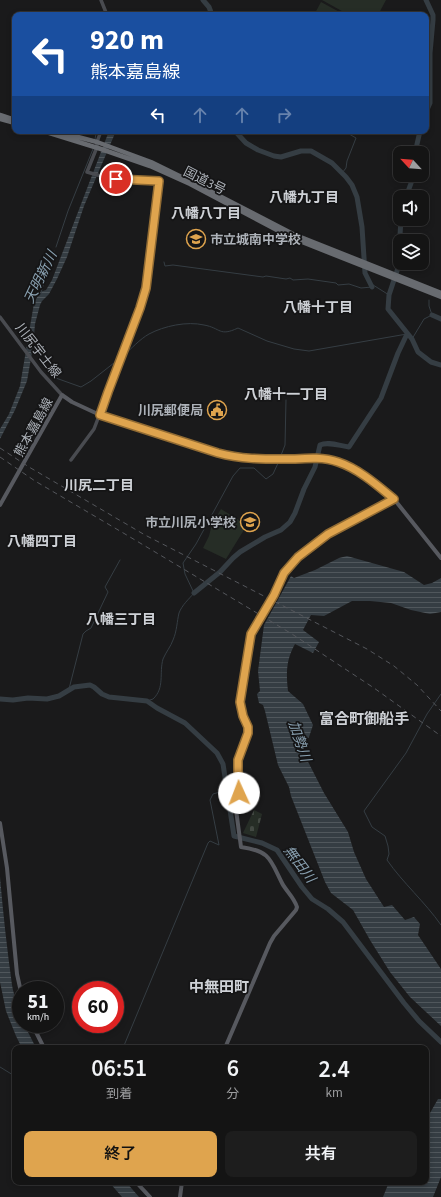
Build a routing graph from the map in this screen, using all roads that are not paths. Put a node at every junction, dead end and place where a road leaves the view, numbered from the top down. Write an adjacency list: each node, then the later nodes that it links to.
1 (101, 0): 2 (main road)
2 (106, 12)
3 (0, 115): 5 (highway)
4 (0, 119): 6 (highway)
5 (12, 119)
6 (12, 122)
7 (54, 134): 10 (highway, 国道3号)
8 (64, 134): 10 (highway, 国道3号)
9 (101, 134): 10 (main road)
10 (99, 146): 11 (highway, 国道3号); 14 (main road)
11 (440, 295)
12 (0, 317): 13 (main road, 川尻宇土線)
13 (62, 395): 14 (main road, 熊本嘉島線); 17 (main road, 熊本嘉島線)
14 (100, 415): 15 (main road); 16 (main road, 熊本嘉島線)
15 (71, 460)
16 (394, 499): 18 (main road, 熊本嘉島線); 23 (main road)
17 (0, 505)
18 (441, 558)
19 (0, 823): 20 (main road)
20 (19, 981)
21 (36, 1033): 22 (main road)
22 (42, 1045)
23 (226, 1045)
24 (139, 1185): 26 (main road)
25 (182, 1185): 27 (main road)
26 (150, 1197)
27 (180, 1197)

